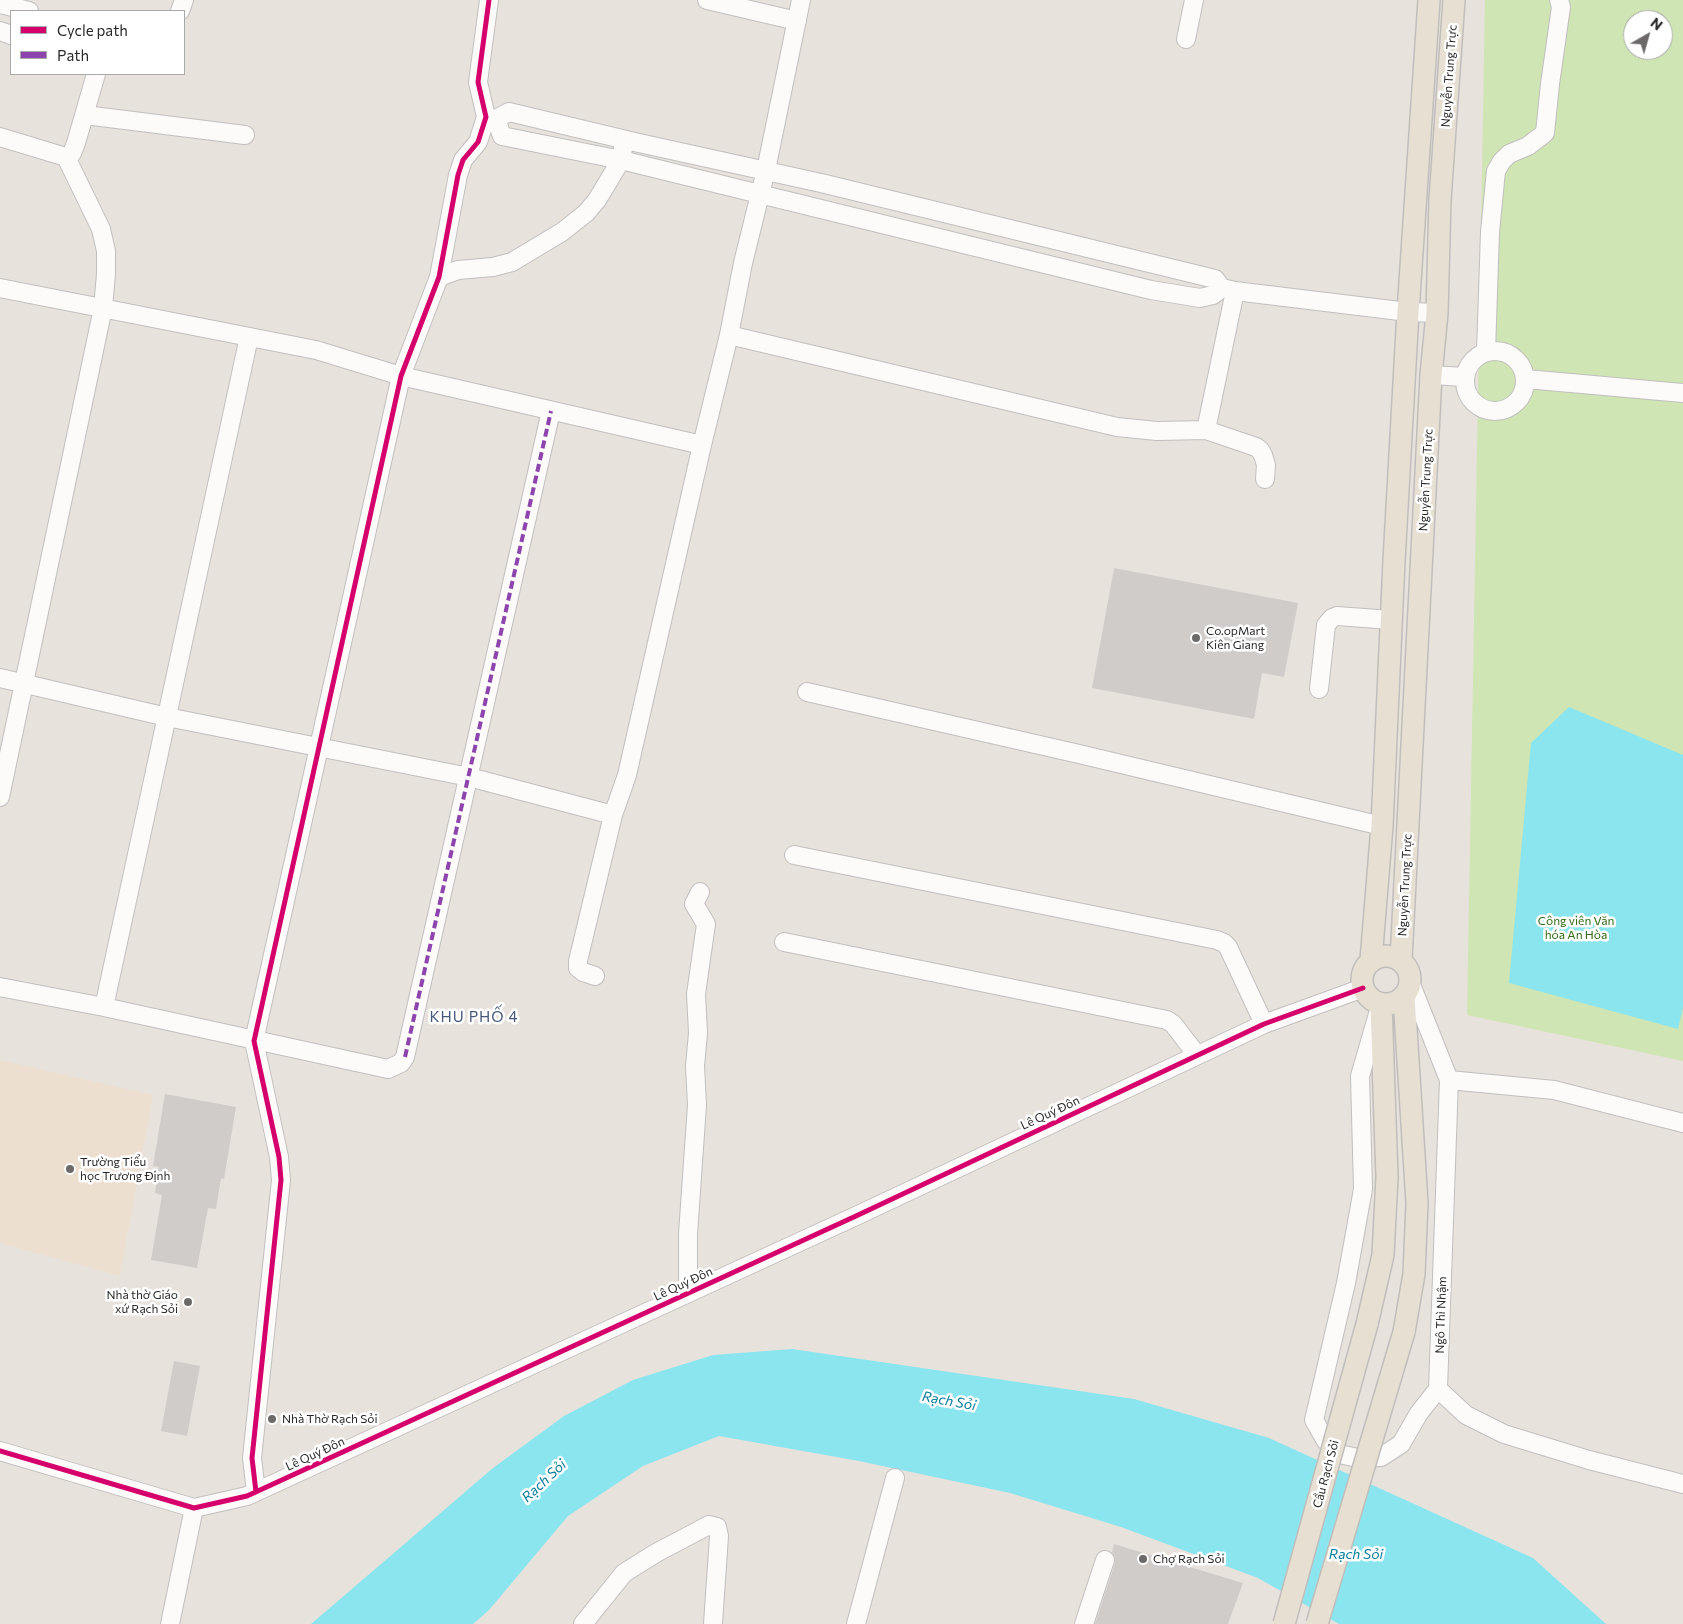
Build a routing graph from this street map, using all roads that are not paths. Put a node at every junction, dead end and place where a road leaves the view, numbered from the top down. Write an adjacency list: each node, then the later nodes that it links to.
1 (489, 0): 14 (street)
2 (707, 0): 10 (street)
3 (801, 0): 10 (street)
4 (1194, 0): 11 (street)
5 (1429, 0): 22 (main road, Nguyễn Trung Trực)
6 (1454, 0): 23 (main road, Nguyễn Trung Trực)
7 (1559, 0): 32 (street)
8 (0, 4): 9 (street)
9 (26, 10)
10 (797, 21): 20 (street)
11 (1186, 39)
12 (96, 75): 13 (street)
13 (86, 115): 15 (street); 18 (street)
14 (491, 118): 17 (street); 19 (street); 24 (street)
15 (245, 135)
16 (0, 136): 18 (street)
17 (625, 139): 19 (street); 20 (street)
18 (66, 157): 27 (street)
19 (621, 160): 21 (street); 24 (street)
20 (766, 170): 21 (street); 26 (street)
21 (761, 194): 26 (street); 30 (street)
22 (1416, 199): 23 (main road); 28 (main road, Nguyễn Trung Trực)
23 (1440, 200): 29 (main road, Nguyễn Trung Trực)
24 (439, 277): 35 (street)
25 (0, 288): 27 (street)
26 (1229, 289): 28 (street); 40 (street)
27 (103, 308): 31 (street); 45 (street)
28 (1408, 312): 29 (street); 33 (main road, Nguyễn Trung Trực)
29 (1437, 313): 34 (main road, Nguyễn Trung Trực)
30 (729, 335): 40 (street); 41 (street)
31 (249, 337): 35 (street); 48 (street)
32 (1486, 352): 36 (street); 37 (street)
33 (1405, 373): 34 (main road); 43 (main road, Nguyễn Trung Trực)
34 (1431, 375): 36 (street); 58 (main road, Nguyễn Trung Trực)
35 (401, 376): 39 (street); 49 (street)
36 (1465, 377): 37 (street)
37 (1526, 379): 38 (street)
38 (1683, 393)
39 (551, 411): 41 (street); 50 (street)
40 (1206, 430): 42 (street)
41 (702, 445): 52 (street)
42 (1265, 479)
43 (1391, 620): 46 (street); 53 (main road, Nguyễn Trung Trực)
44 (0, 678): 45 (street)
45 (24, 682): 48 (street); 51 (street)
46 (1319, 689)
47 (807, 692): 53 (street)
48 (167, 717): 49 (street); 64 (street)
49 (319, 746): 50 (street); 66 (street)
50 (469, 777): 52 (street); 66 (street)
51 (0, 797)
52 (612, 815): 59 (street)
53 (1382, 826): 57 (main road, Nguyễn Trung Trực)
54 (794, 855): 65 (street)
55 (700, 892): 70 (street)
56 (784, 942): 67 (street)
57 (1371, 960): 58 (main road); 61 (main road)
58 (1401, 960): 62 (main road)
59 (596, 976)
60 (0, 987): 64 (street)
61 (1363, 988): 63 (main road); 65 (street, Lê Quý Đôn)
62 (1407, 989): 63 (main road); 68 (street, Ngô Thì Nhậm); 84 (main road, bridge)
63 (1381, 1004): 71 (street); 83 (main road, Cầu Rạch Sỏi, bridge)
64 (104, 1007): 66 (street)
65 (1264, 1024): 67 (street, Lê Quý Đôn)
66 (254, 1041): 75 (street)
67 (1197, 1055): 70 (street, Lê Quý Đôn)
68 (1449, 1080): 69 (street); 71 (street, Ngô Thì Nhậm)
69 (1683, 1123)
70 (688, 1293): 75 (street, Lê Quý Đôn)
71 (1438, 1389): 74 (street)
72 (0, 1451): 76 (street, Lê Quý Đôn)
73 (895, 1478): 81 (street)
74 (1683, 1484)
75 (256, 1492): 76 (street, Lê Quý Đôn)
76 (194, 1508): 79 (street)
77 (1105, 1560): 82 (street)
78 (585, 1623): 80 (street)
79 (170, 1624)
80 (713, 1624)
81 (856, 1624)
82 (1084, 1624)
83 (1284, 1624)
84 (1317, 1624)

